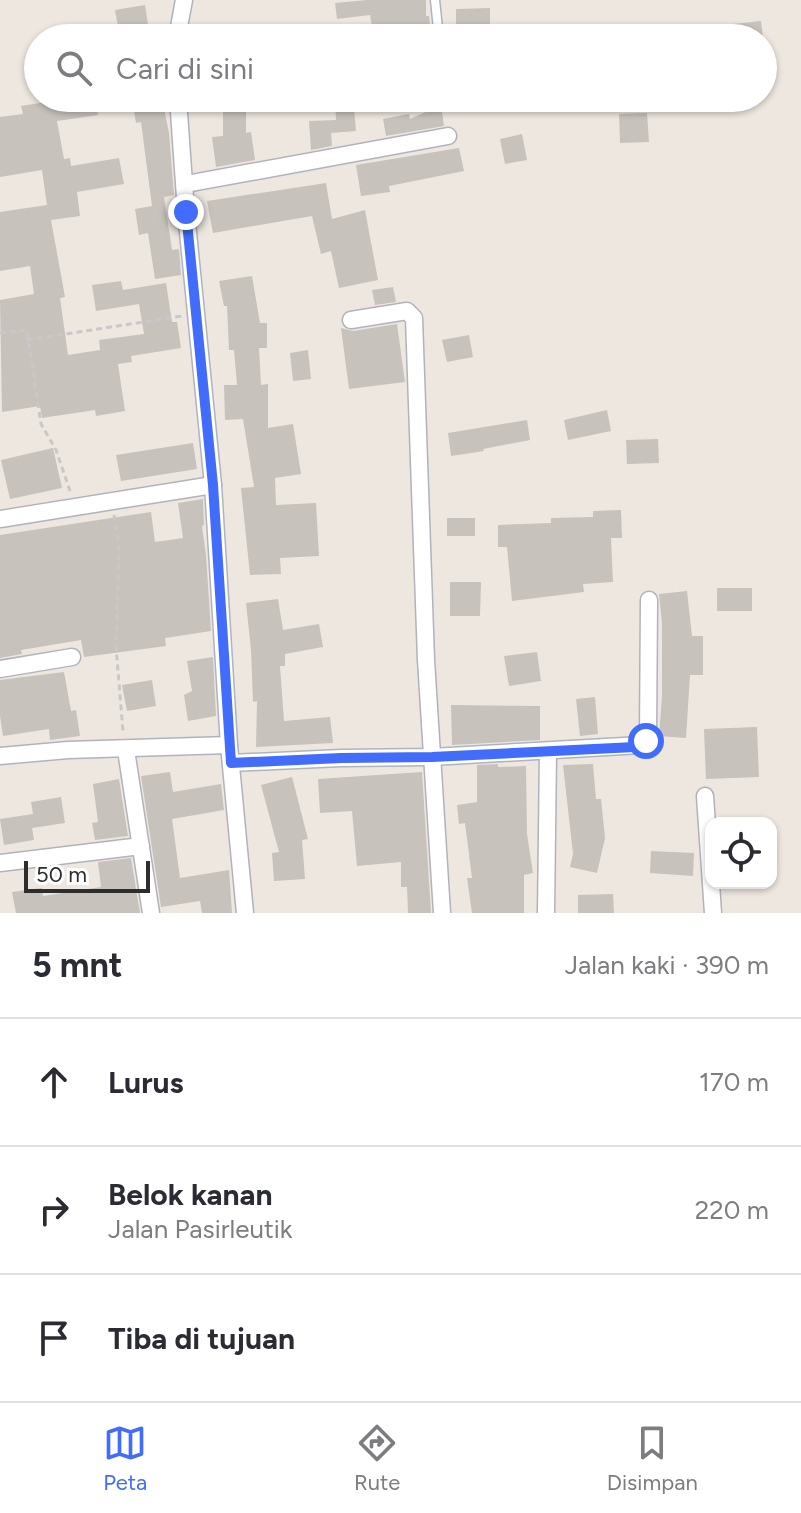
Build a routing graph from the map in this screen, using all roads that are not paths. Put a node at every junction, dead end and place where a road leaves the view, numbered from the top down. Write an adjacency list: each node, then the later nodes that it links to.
1 (184, 0): 3 (street)
2 (435, 0): 4 (lane)
3 (180, 24)
4 (438, 24)
5 (179, 112): 7 (street)
6 (448, 136): 7 (street)
7 (186, 184): 9 (street)
8 (351, 320): 18 (street)
9 (213, 485): 10 (street); 14 (street)
10 (0, 519)
11 (649, 600): 16 (street)
12 (72, 657): 13 (street)
13 (0, 669)
14 (229, 745): 15 (street); 19 (street)
15 (126, 750): 17 (street); 21 (street)
16 (548, 751): 18 (street); 26 (street)
17 (0, 756)
18 (432, 757): 19 (street); 25 (street)
19 (231, 763): 24 (street)
20 (705, 796): 27 (street)
21 (141, 846): 22 (street); 23 (street)
22 (0, 863)
23 (151, 913)
24 (245, 913)
25 (442, 913)
26 (546, 913)
27 (713, 913)

